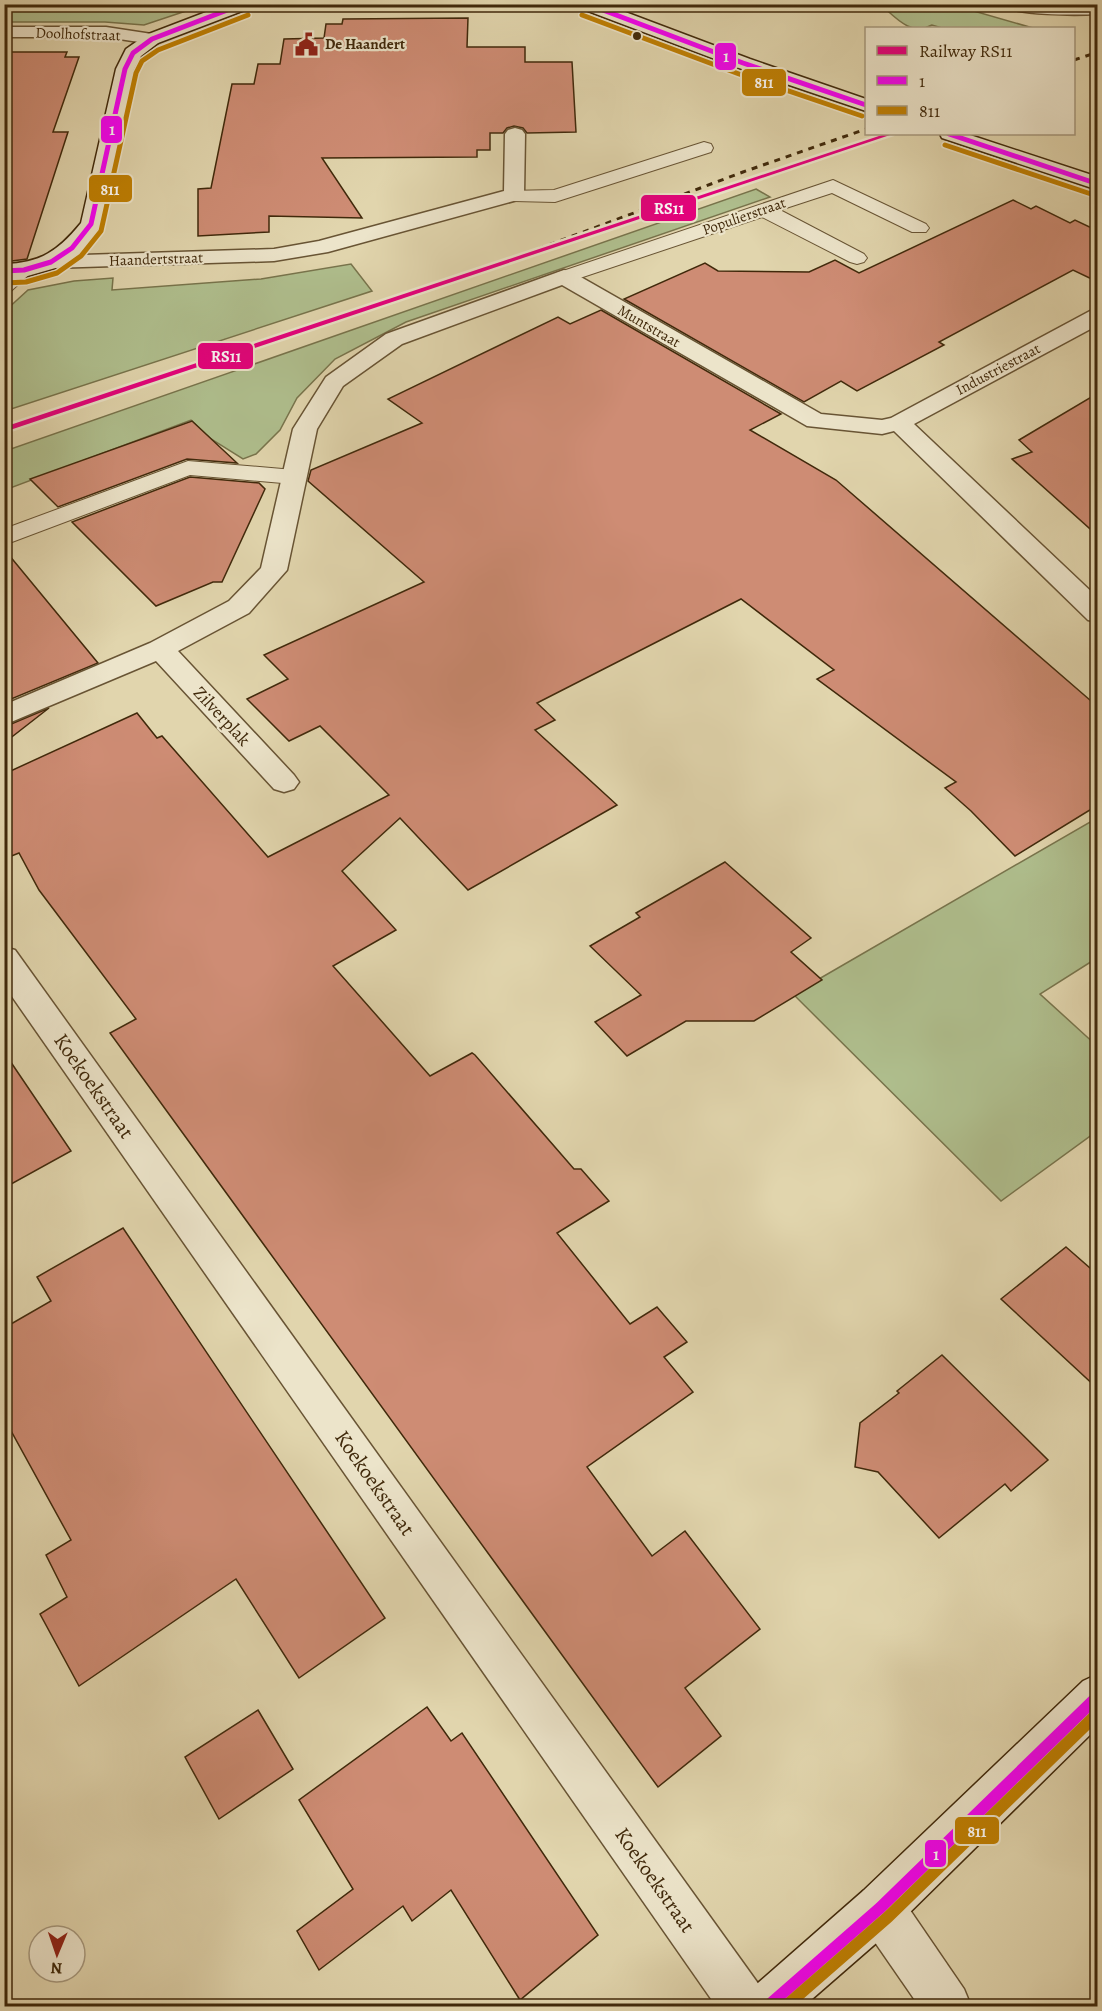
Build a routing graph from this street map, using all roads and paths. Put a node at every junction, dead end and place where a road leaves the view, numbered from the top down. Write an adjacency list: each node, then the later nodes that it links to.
1 (244, 4): 6 (street)
2 (259, 4): 6 (street)
3 (586, 4): 9 (street)
4 (1013, 5): 5 (street)
5 (1098, 9)
6 (211, 17): 8 (street)
7 (4, 33): 8 (street, Doolhofstraat)
8 (152, 39): 18 (street)
9 (865, 104)
10 (514, 134): 14 (street)
11 (952, 135): 13 (street)
12 (704, 148): 14 (lane)
13 (1098, 184)
14 (514, 195): 18 (street, Haandertstraat)
15 (764, 210): 16 (lane, Populierstraat); 17 (lane); 20 (lane, Populierstraat)
16 (919, 228)
17 (857, 258)
18 (51, 262): 19 (street)
19 (14, 271): 21 (lane)
20 (564, 277): 23 (street, Muntstraat); 24 (street)
21 (4, 287)
22 (1098, 316): 23 (street, Industriestraat)
23 (899, 423): 26 (street)
24 (294, 477): 25 (lane); 27 (street)
25 (4, 538)
26 (1098, 614)
27 (160, 650): 28 (street); 29 (street, Zilverplak)
28 (4, 716)
29 (284, 782)
30 (4, 959): 33 (street, Koekoekstraat)
31 (1098, 1696): 32 (street)
32 (880, 1908): 34 (street); 35 (street)
33 (745, 2007)
34 (768, 2007)
35 (947, 2007)

